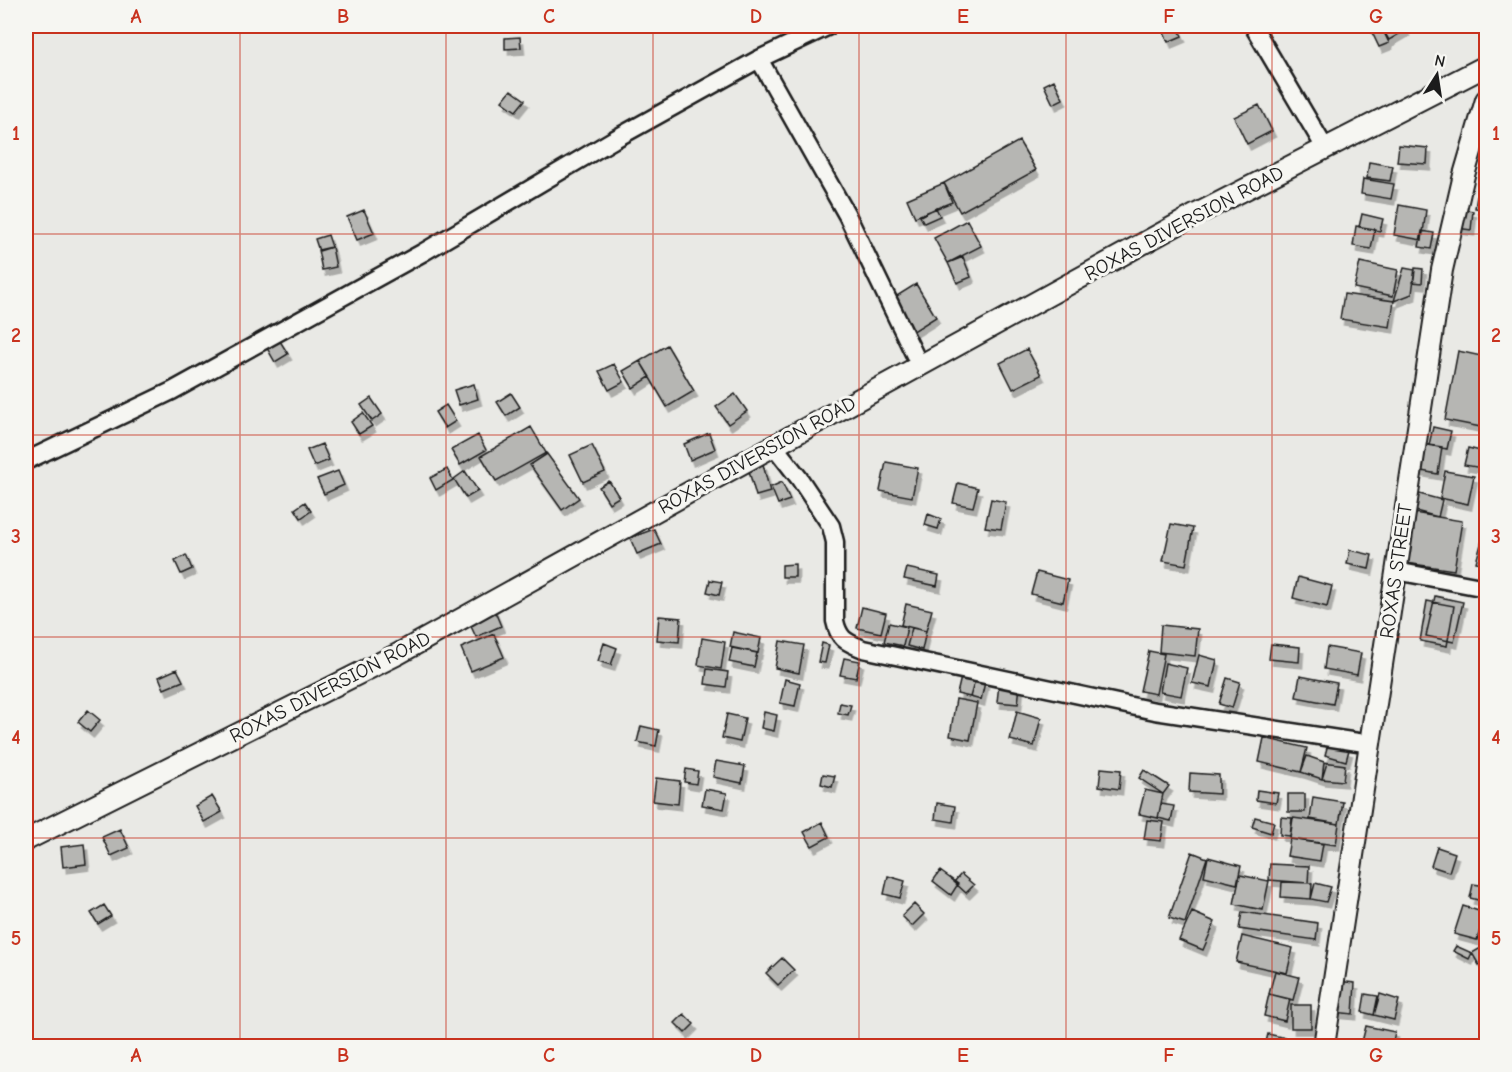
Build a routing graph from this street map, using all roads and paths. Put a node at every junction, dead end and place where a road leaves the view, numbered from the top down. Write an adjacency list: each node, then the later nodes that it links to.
1 (829, 26): 3 (street)
2 (1253, 26): 6 (street)
3 (759, 59): 7 (street); 9 (street)
4 (1486, 66): 6 (main road, ROXAS DIVERSION ROAD)
5 (1485, 106): 10 (main road, ROXAS STREET)
6 (1325, 148): 7 (main road, ROXAS DIVERSION ROAD)
7 (920, 366): 8 (main road, ROXAS DIVERSION ROAD)
8 (774, 446): 12 (street); 13 (main road, ROXAS DIVERSION ROAD)
9 (26, 461)
10 (1396, 571): 11 (street); 12 (main road, ROXAS STREET)
11 (1486, 588)
12 (1371, 744): 14 (main road, ROXAS STREET)
13 (26, 840)
14 (1324, 1047)

